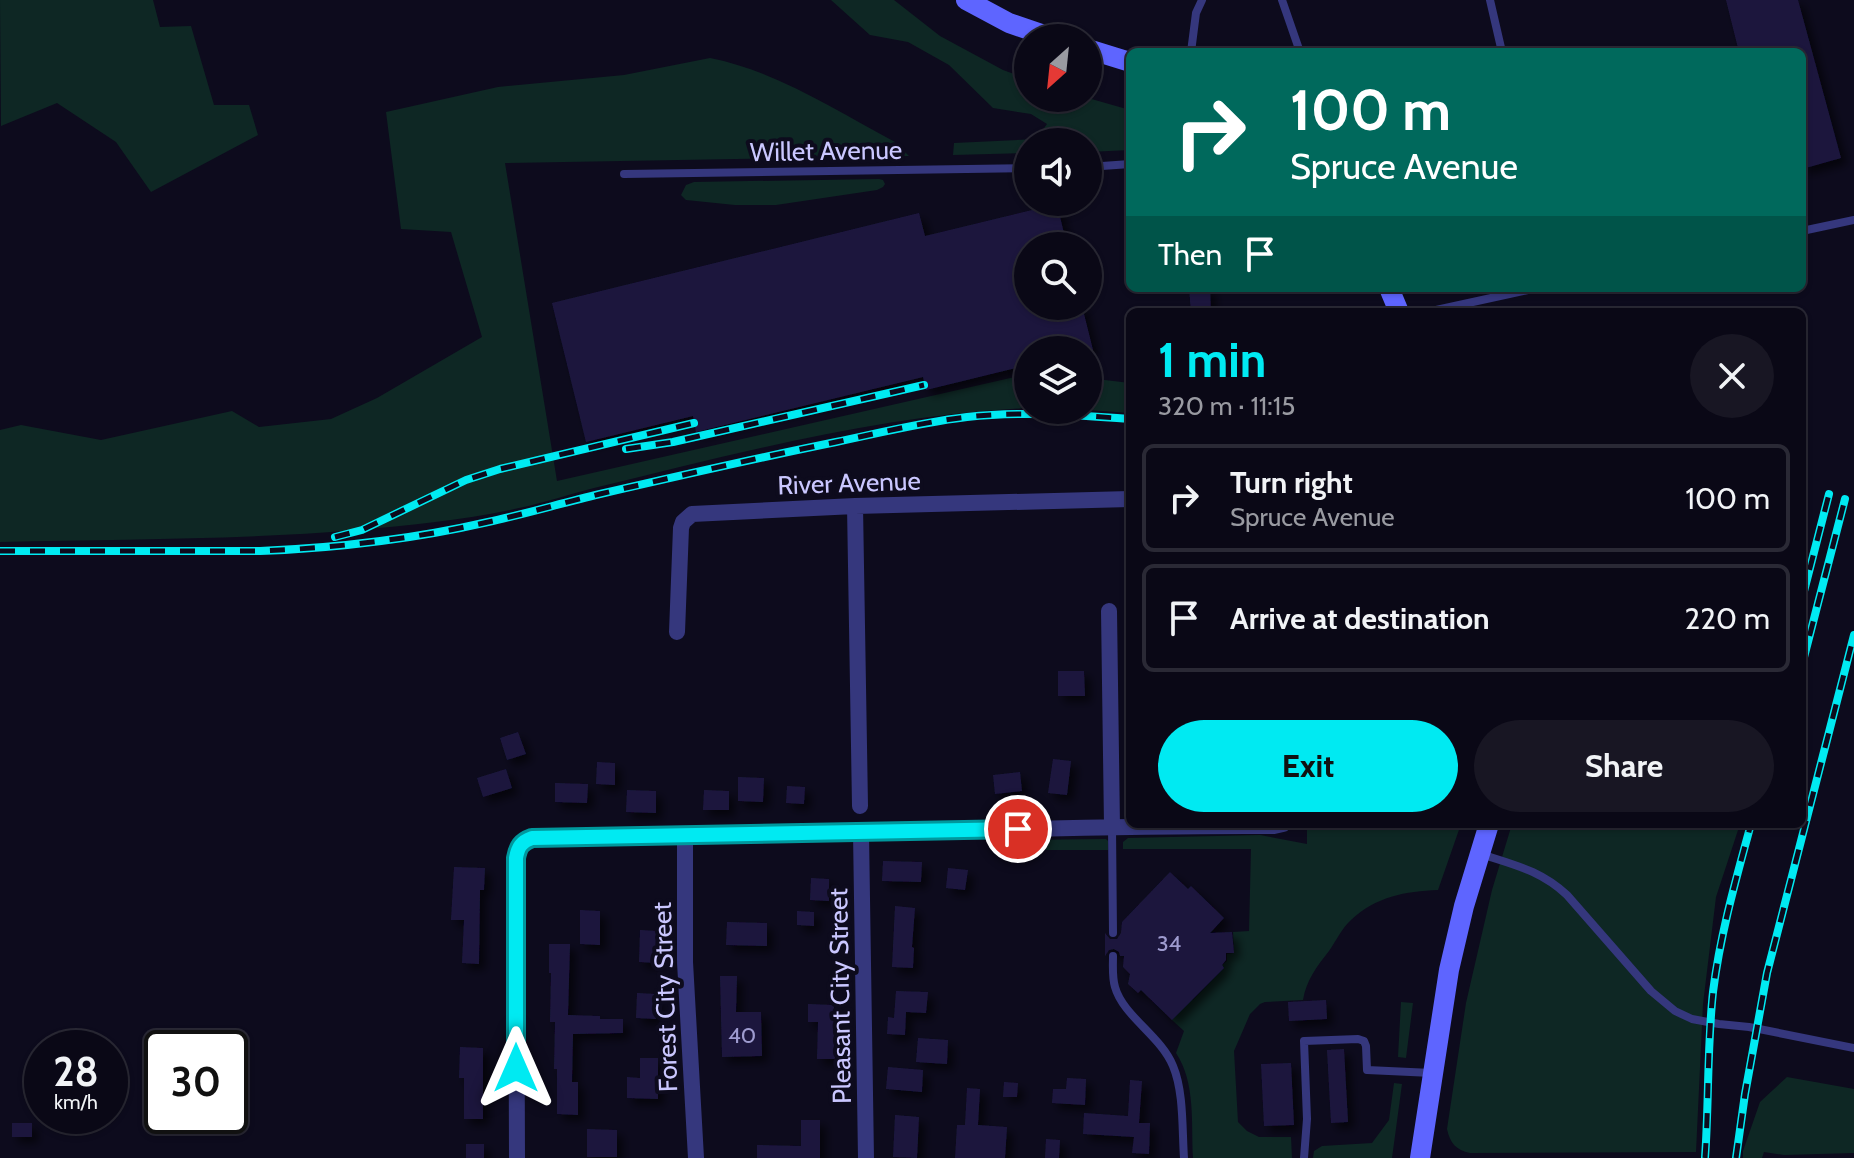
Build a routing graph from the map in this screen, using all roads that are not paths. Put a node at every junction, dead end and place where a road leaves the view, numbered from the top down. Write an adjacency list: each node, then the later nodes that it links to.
1 (966, 0): 5 (main road)
2 (1202, 0): 6 (lane)
3 (1282, 0): 7 (lane)
4 (1490, 0): 8 (lane)
5 (1014, 25)
6 (1192, 48)
7 (1299, 48)
8 (1501, 48)
9 (1102, 53): 10 (main road)
10 (1126, 61)
11 (1126, 164): 12 (lane)
12 (1102, 166)
13 (1014, 168): 14 (lane, Willet Avenue)
14 (624, 174)
15 (1854, 220): 16 (lane)
16 (1806, 230)
17 (1519, 292): 18 (lane)
18 (1445, 308)
19 (1126, 499): 20 (street, River Avenue)
20 (855, 506): 22 (street, River Avenue); 23 (street)
21 (1109, 611): 24 (street)
22 (677, 632)
23 (860, 806)
24 (1112, 826): 25 (street); 27 (street); 30 (lane)
25 (1126, 826)
26 (1488, 828): 29 (main road)
27 (861, 833): 28 (street); 36 (street, Pleasant City Street)
28 (685, 834): 34 (street); 35 (street, Forest City Street)
29 (1480, 854): 32 (lane); 33 (main road)
30 (1113, 933)
31 (1113, 956): 37 (lane)
32 (1854, 1048)
33 (1433, 1074): 38 (lane); 39 (main road)
34 (517, 1158)
35 (696, 1158)
36 (866, 1158)
37 (1184, 1158)
38 (1304, 1158)
39 (1420, 1158)

